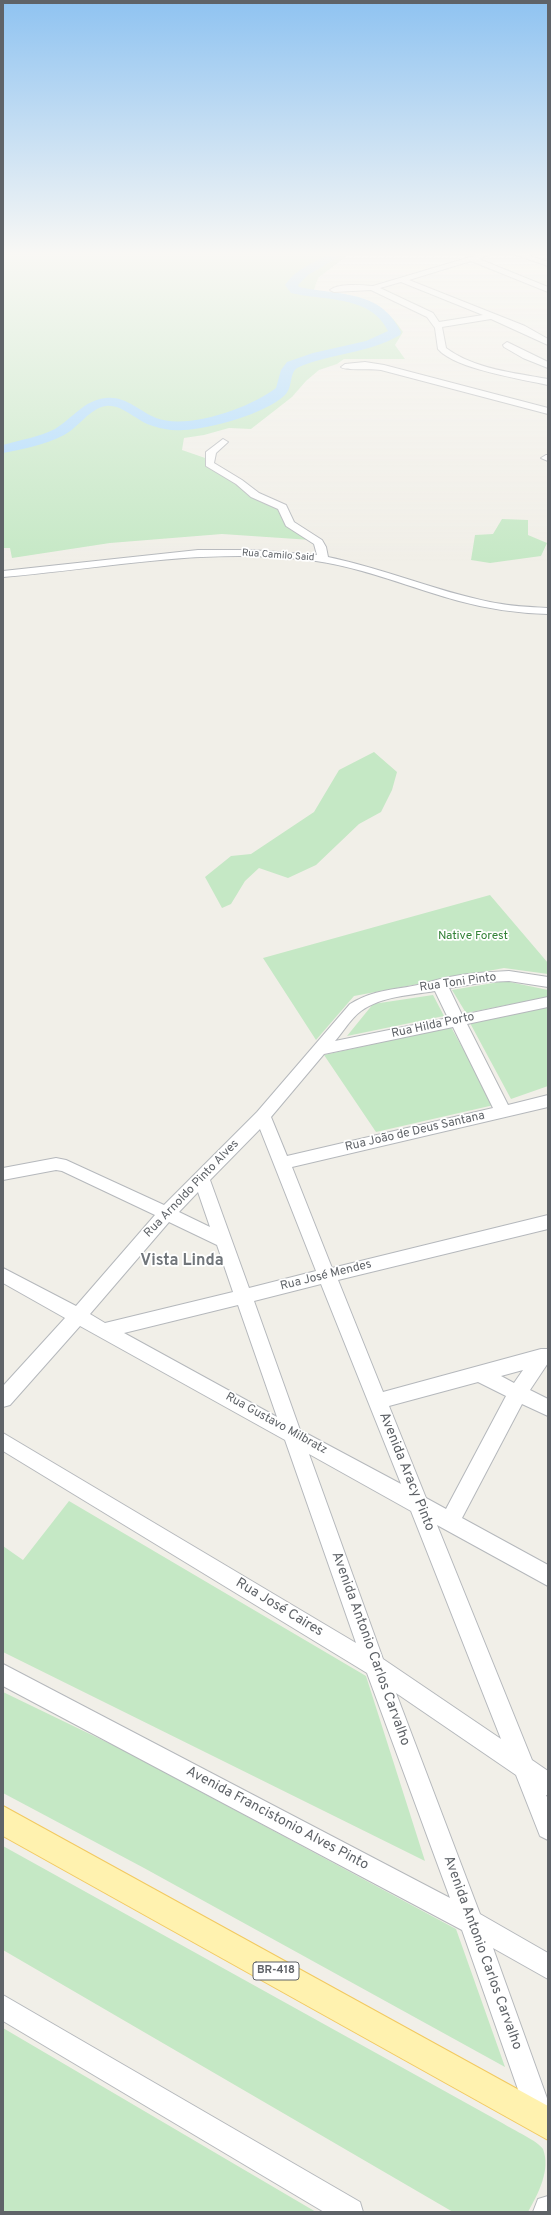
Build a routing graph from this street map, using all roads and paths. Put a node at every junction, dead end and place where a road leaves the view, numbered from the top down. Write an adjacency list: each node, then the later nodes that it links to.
1 (457, 358): 6 (street)
2 (532, 358): 3 (street)
3 (548, 365)
4 (417, 366): 7 (street)
5 (344, 367): 7 (street)
6 (492, 369): 8 (street); 9 (street)
7 (404, 373): 10 (street)
8 (480, 376)
9 (548, 382)
10 (548, 411)
11 (223, 442): 12 (street)
12 (323, 560): 13 (street, Rua Camilo Said); 14 (street, Rua Camilo Said)
13 (3, 574)
14 (548, 611)
15 (548, 982): 16 (street, Rua Toni Pinto)
16 (439, 984): 17 (street, Rua Toni Pinto); 19 (street)
17 (368, 1000): 20 (street, Rua Arnoldo Pinto Alves)
18 (548, 1002): 19 (street, Rua Hilda Porto)
19 (457, 1021): 20 (street, Rua Hilda Porto); 22 (street)
20 (319, 1050): 23 (street, Rua Arnoldo Pinto Alves)
21 (548, 1101): 22 (street, Rua João de Deus Santana)
22 (503, 1111): 24 (street, Rua João de Deus Santana)
23 (263, 1116): 24 (street, Avenida Aracy Pinto); 26 (street, Rua Arnoldo Pinto Alves)
24 (283, 1163): 31 (street, Avenida Aracy Pinto)
25 (3, 1174): 27 (street)
26 (201, 1177): 27 (street, Rua Arnoldo Pinto Alves); 29 (street, Avenida Antonio Carlos Carvalho)
27 (165, 1215): 29 (street); 33 (street, Rua Arnoldo Pinto Alves)
28 (548, 1222): 31 (street, Rua José Mendes)
29 (224, 1242): 32 (street, Avenida Antonio Carlos Carvalho)
30 (3, 1274): 33 (street, Rua Gustavo Milbratz)
31 (328, 1275): 32 (street, Rua José Mendes); 39 (street, Avenida Aracy Pinto)
32 (245, 1296): 34 (street, Rua José Mendes); 41 (street, Avenida Antonio Carlos Carvalho)
33 (79, 1315): 34 (street, Rua Gustavo Milbratz); 38 (street, Rua Arnoldo Pinto Alves)
34 (105, 1330): 41 (street, Rua Gustavo Milbratz)
35 (545, 1356): 36 (street); 37 (street)
36 (478, 1374): 37 (street); 39 (street)
37 (518, 1393): 40 (street); 44 (street)
38 (3, 1399)
39 (378, 1401): 43 (street, Avenida Aracy Pinto)
40 (548, 1408)
41 (294, 1434): 43 (street, Rua Gustavo Milbratz); 46 (street, Avenida Antonio Carlos Carvalho)
42 (3, 1441): 46 (street, Rua José Caires)
43 (420, 1505): 44 (street, Rua Gustavo Milbratz); 48 (street, Avenida Aracy Pinto)
44 (450, 1521): 45 (street, Rua Gustavo Milbratz)
45 (548, 1576)
46 (375, 1666): 48 (street, Rua José Caires); 52 (street, Avenida Antonio Carlos Carvalho)
47 (3, 1675): 52 (street, Avenida Francistonio Alves Pinto)
48 (526, 1771): 49 (street, Rua José Caires); 51 (street, Avenida Aracy Pinto)
49 (548, 1784)
50 (3, 1820): 55 (main road, BR-418)
51 (548, 1828)
52 (471, 1922): 53 (street, Avenida Francistonio Alves Pinto); 55 (street, Avenida Antonio Carlos Carvalho)
53 (548, 1967)
54 (3, 2007): 57 (street)
55 (545, 2122)
56 (548, 2209): 58 (street)
57 (350, 2212)
58 (546, 2212)

